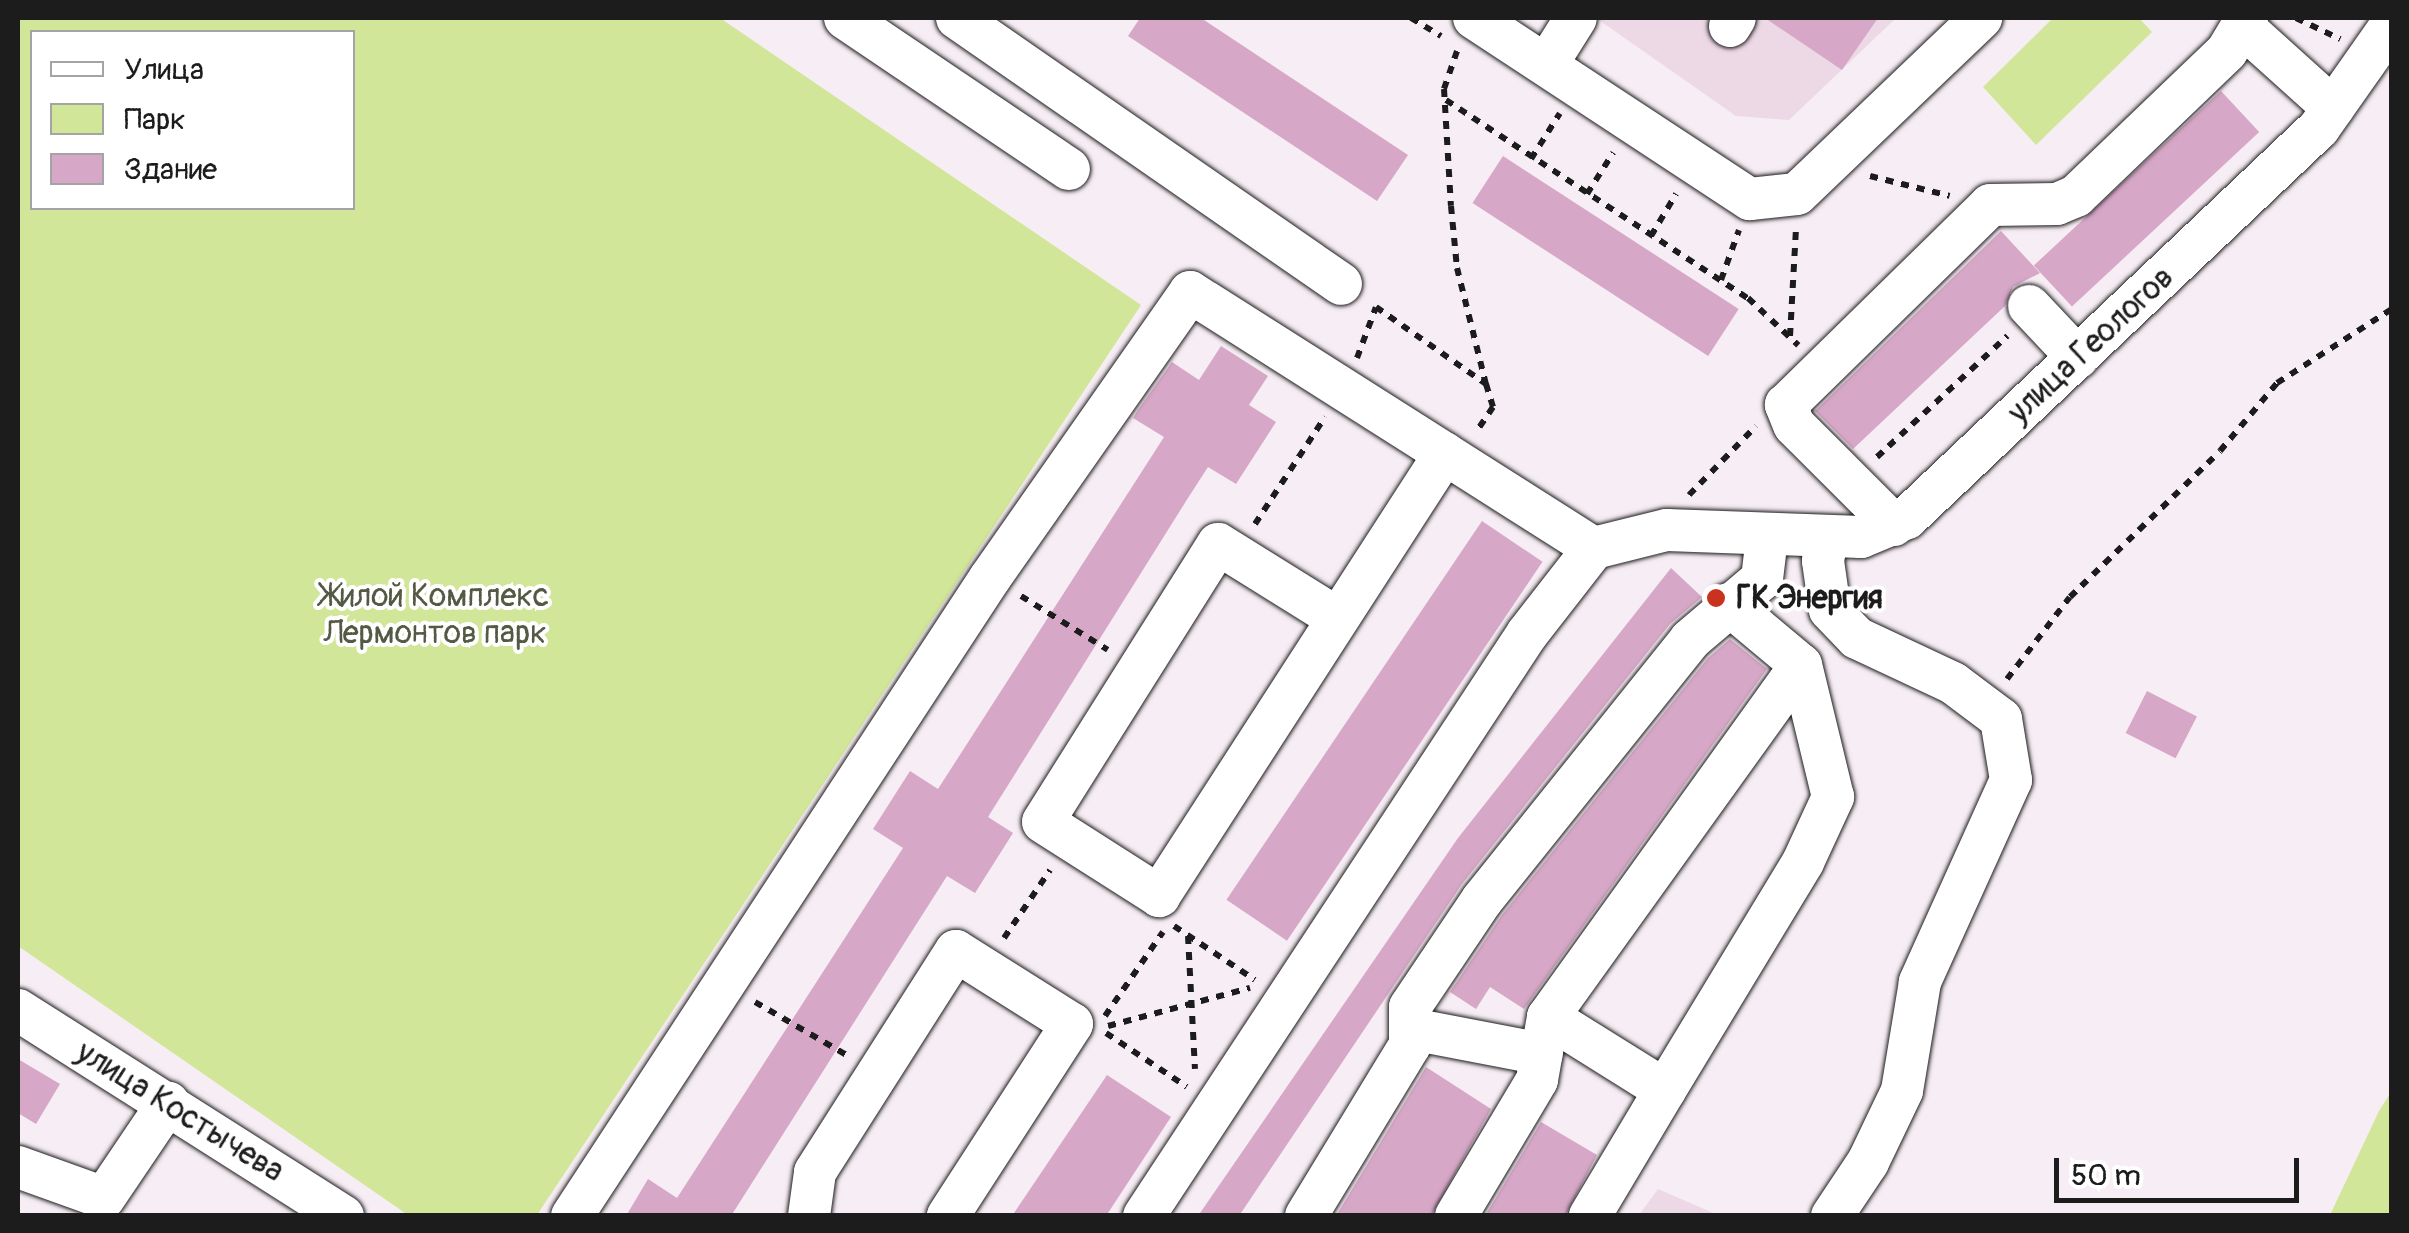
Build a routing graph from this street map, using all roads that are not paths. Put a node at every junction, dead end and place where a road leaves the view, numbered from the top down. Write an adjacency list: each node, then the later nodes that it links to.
1 (846, 18): 10 (street)
2 (957, 18): 11 (street)
3 (1474, 18): 8 (street)
4 (1576, 18): 8 (street)
5 (1982, 18): 8 (street)
6 (2245, 22): 9 (street); 15 (street)
7 (2381, 39): 9 (street, улица Геологов)
8 (1562, 74)
9 (2333, 108): 13 (street, улица Геологов)
10 (1069, 169)
11 (1341, 284)
12 (2031, 309): 13 (street)
13 (2078, 358): 15 (street, улица Геологов)
14 (1451, 457): 18 (street); 20 (street); 30 (street)
15 (1894, 525): 17 (street, улица Геологов)
16 (1767, 537): 17 (street, улица Геологов); 18 (street, улица Геологов); 19 (street)
17 (1827, 540): 37 (street)
18 (1594, 548): 33 (street)
19 (1728, 604): 21 (street); 23 (street)
20 (1337, 618): 20 (street)
21 (1801, 665): 24 (street); 25 (street)
22 (18, 1010): 26 (street, улица Костычева)
23 (1412, 1029): 24 (street); 34 (street)
24 (1545, 1036): 25 (street); 35 (street)
25 (1665, 1090): 36 (street)
26 (168, 1104): 28 (street); 29 (street, улица Костычева)
27 (18, 1166): 28 (street)
28 (99, 1206)
29 (343, 1216)
30 (572, 1216)
31 (809, 1216): 32 (street)
32 (948, 1216)
33 (1144, 1216)
34 (1306, 1216)
35 (1456, 1216)
36 (1590, 1216)
37 (1832, 1216)

